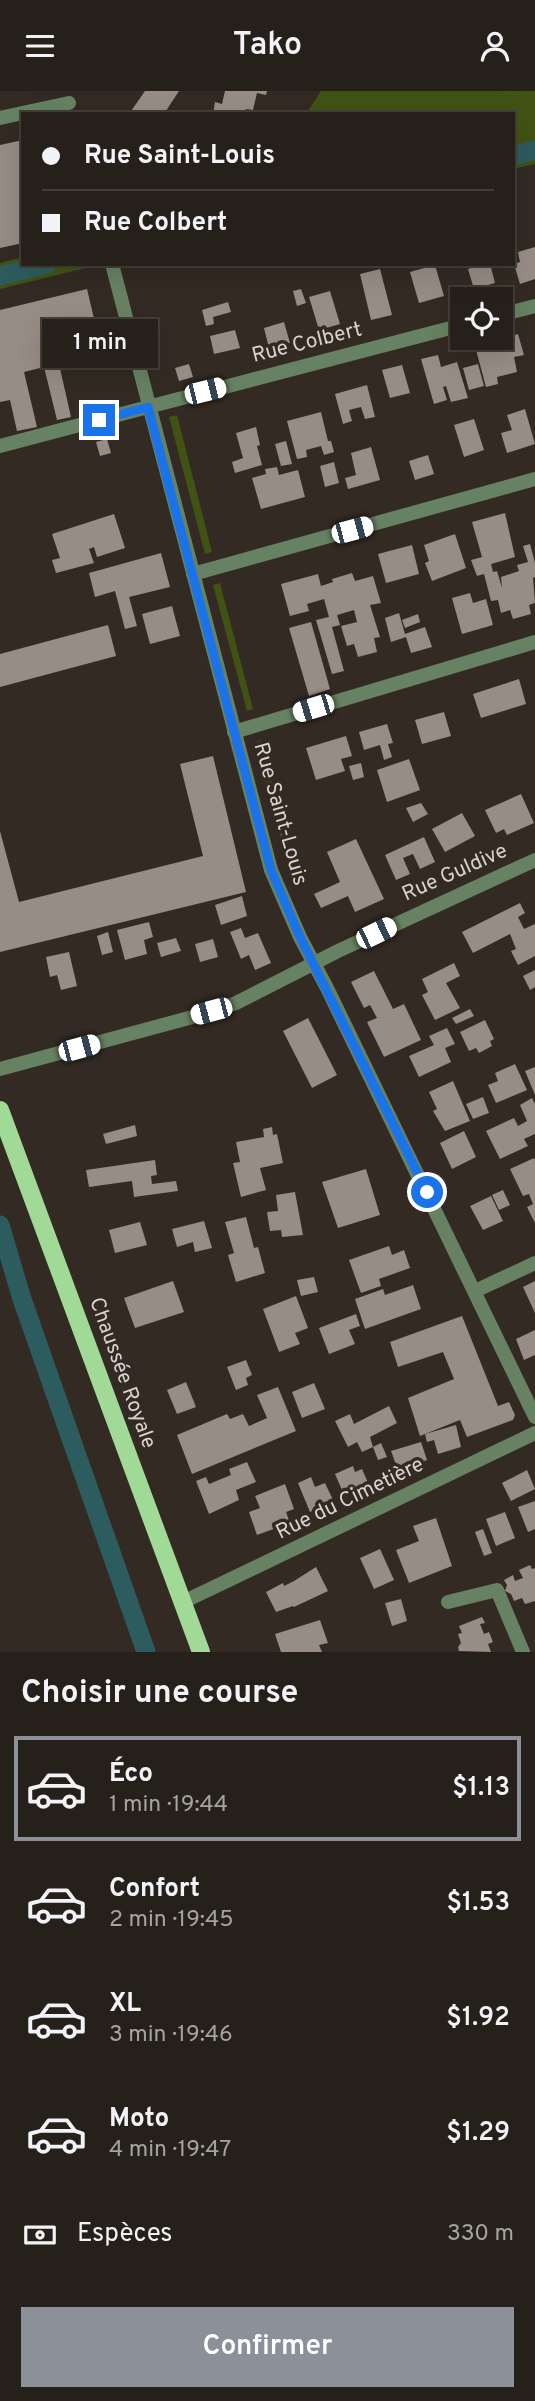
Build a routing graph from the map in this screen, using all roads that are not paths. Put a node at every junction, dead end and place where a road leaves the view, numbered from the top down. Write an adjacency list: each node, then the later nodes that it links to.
1 (69, 103): 2 (street)
2 (28, 112)
3 (21, 113): 4 (street)
4 (0, 118)
5 (113, 266): 9 (street, Rue Saint-Louis)
6 (535, 306): 7 (street)
7 (513, 312)
8 (450, 328): 9 (street, Rue Colbert)
9 (148, 407): 10 (street, Rue Colbert); 12 (street, Rue Saint-Louis)
10 (0, 446)
11 (535, 479): 12 (street)
12 (193, 574): 14 (street, Rue Saint-Louis)
13 (535, 642): 14 (street)
14 (234, 732): 16 (street, Rue Saint-Louis)
15 (535, 860): 16 (street, Rue Guldive)
16 (314, 963): 17 (street, Rue Guldive); 20 (street, Rue Saint-Louis)
17 (0, 1069)
18 (0, 1110): 23 (main road, Chaussée Royale)
19 (535, 1263): 20 (street)
20 (475, 1290): 21 (street, Rue Saint-Louis)
21 (535, 1417)
22 (535, 1433): 23 (street, Rue du Cimetière)
23 (183, 1602): 25 (main road, Chaussée Royale)
24 (448, 1602): 26 (street)
25 (201, 1652)
26 (523, 1652)

